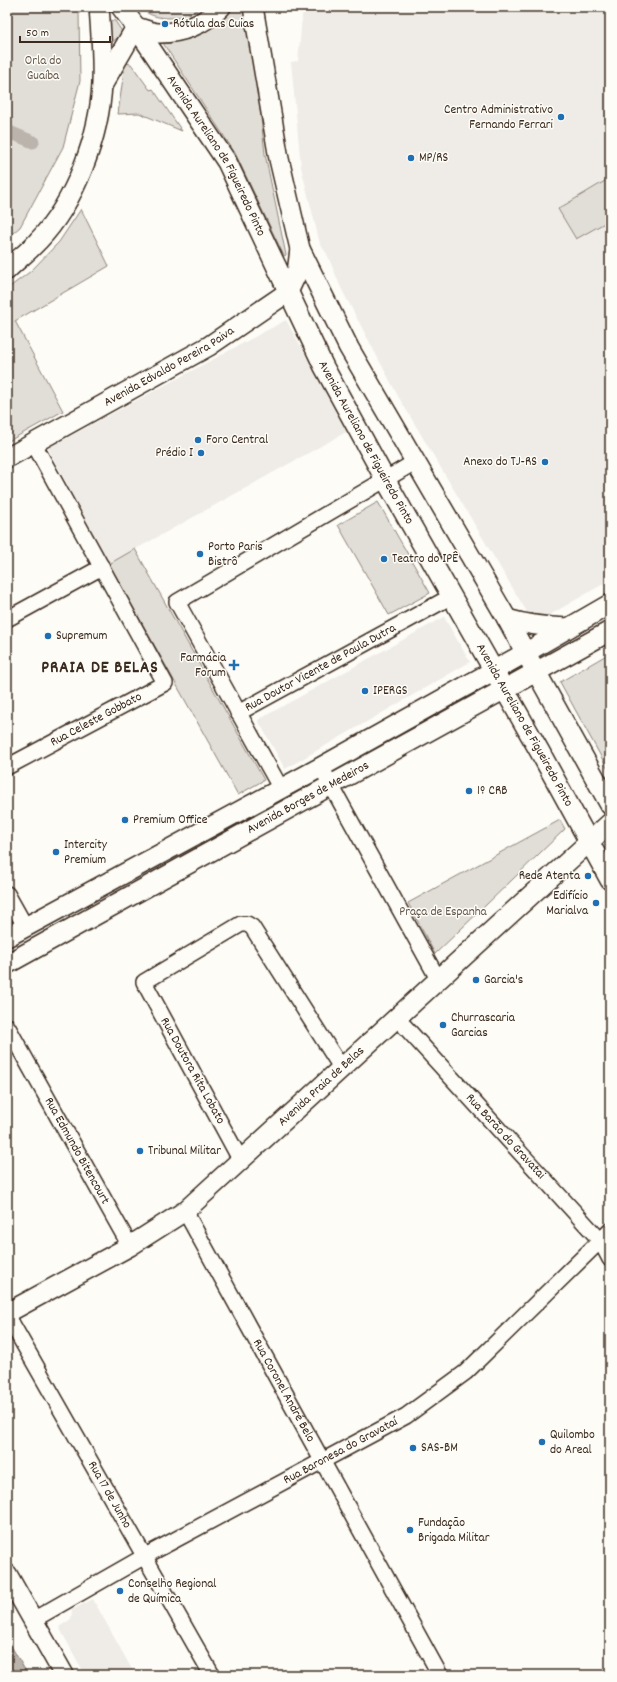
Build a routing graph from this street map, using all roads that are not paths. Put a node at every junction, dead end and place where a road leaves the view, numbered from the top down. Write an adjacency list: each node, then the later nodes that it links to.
1 (99, 7): 6 (main road)
2 (121, 7): 5 (main road, Avenida Aureliano de Figueiredo Pinto)
3 (221, 7): 5 (main road)
4 (253, 7): 7 (main road)
5 (136, 27): 6 (main road); 9 (main road, Avenida Aureliano de Figueiredo Pinto)
6 (102, 85): 8 (main road)
7 (300, 249): 9 (main road); 12 (main road)
8 (7, 270)
9 (288, 292): 10 (main road, Avenida Edvaldo Pereira Paiva); 13 (main road, Avenida Aureliano de Figueiredo Pinto)
10 (34, 444): 11 (main road, Avenida Edvaldo Pereira Paiva); 14 (street)
11 (7, 458)
12 (415, 462): 13 (street); 18 (main road)
13 (385, 480): 15 (main road, Avenida Aureliano de Figueiredo Pinto); 25 (street, Rua Doutor Vicente de Paula Dutra)
14 (102, 567): 17 (street); 26 (street, Rua Celeste Gobbato)
15 (452, 596): 22 (main road, Avenida Aureliano de Figueiredo Pinto); 25 (street, Rua Doutor Vicente de Paula Dutra)
16 (610, 604): 19 (main road, Avenida Borges de Medeiros)
17 (7, 619)
18 (507, 619): 19 (main road); 21 (main road)
19 (568, 628): 21 (main road, Avenida Borges de Medeiros)
20 (610, 631): 23 (main road, Avenida Borges de Medeiros)
21 (525, 653): 22 (main road, Avenida Borges de Medeiros); 23 (main road)
22 (494, 670): 24 (main road, Avenida Aureliano de Figueiredo Pinto); 27 (main road, Avenida Borges de Medeiros)
23 (537, 672): 24 (main road, Avenida Borges de Medeiros); 30 (main road)
24 (505, 689): 28 (main road, Avenida Borges de Medeiros); 32 (main road, Avenida Aureliano de Figueiredo Pinto)
25 (238, 713): 29 (street)
26 (7, 767)
27 (321, 767): 28 (street); 29 (main road, Avenida Borges de Medeiros)
28 (331, 786): 37 (main road, Avenida Borges de Medeiros); 38 (street)
29 (281, 789): 35 (main road, Avenida Borges de Medeiros)
30 (610, 805)
31 (610, 823): 32 (main road, Avenida Praia de Belas)
32 (589, 841): 33 (main road, Avenida Aureliano de Figueiredo Pinto); 38 (main road, Avenida Praia de Belas)
33 (610, 880)
34 (7, 894): 35 (street)
35 (25, 926): 36 (main road, Avenida Borges de Medeiros)
36 (7, 938)
37 (7, 964)
38 (438, 979): 39 (main road, Avenida Praia de Belas)
39 (396, 1017): 41 (main road, Avenida Praia de Belas); 44 (street, Rua Barão do Gravatai)
40 (7, 1026): 45 (street, Rua Edmundo Bitencourt)
41 (342, 1069): 42 (main road, Avenida Praia de Belas); 42 (street, Rua Doutora Rita Lobato)
42 (241, 1161): 43 (main road, Avenida Praia de Belas)
43 (185, 1211): 45 (main road, Avenida Praia de Belas); 48 (street, Rua Coronel André Belo)
44 (605, 1235): 46 (street, Rua Barão do Gravatai); 48 (street, Rua Baronesa do Gravataí)
45 (130, 1246): 47 (main road, Avenida Praia de Belas)
46 (610, 1259)
47 (7, 1314): 49 (street, Rua 17 de Junho)
48 (324, 1461): 49 (street, Rua Baronesa do Gravataí); 54 (street, Rua Coronel André Belo)
49 (145, 1556): 51 (street, Rua Baronesa do Gravataí); 53 (street, Rua 17 de Junho)
50 (7, 1574): 51 (main road)
51 (33, 1620): 52 (main road)
52 (64, 1675)
53 (212, 1675)
54 (440, 1675)

